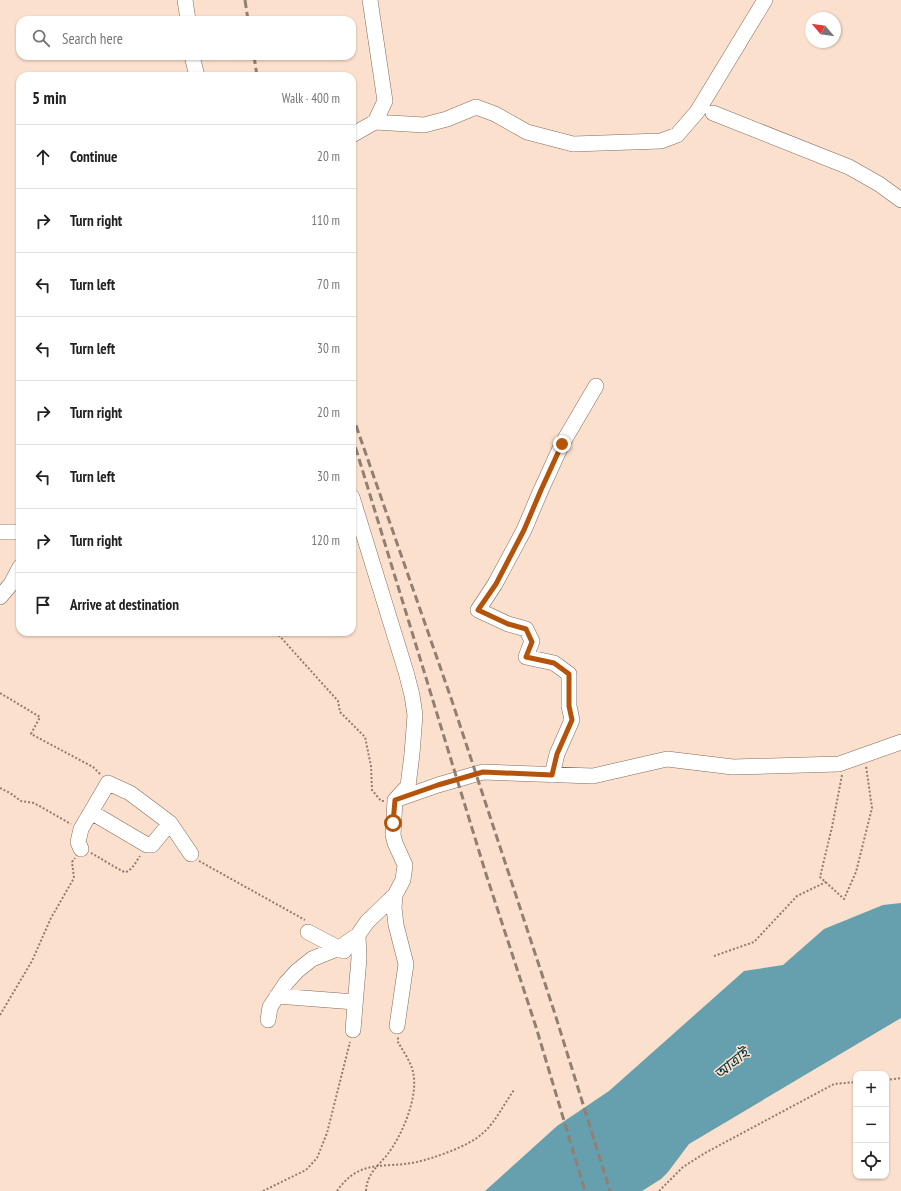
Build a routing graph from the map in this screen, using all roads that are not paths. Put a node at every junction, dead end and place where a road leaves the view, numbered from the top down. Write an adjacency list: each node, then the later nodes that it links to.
1 (185, 0): 4 (street)
2 (370, 0): 8 (street)
3 (765, 0): 7 (street)
4 (187, 16)
5 (193, 60): 6 (street)
6 (196, 72)
7 (704, 109): 8 (street); 10 (street)
8 (375, 122): 9 (street)
9 (356, 133)
10 (901, 200)
11 (596, 386): 18 (street)
12 (356, 510): 19 (street)
13 (0, 532): 14 (street)
14 (16, 532)
15 (16, 574): 16 (street)
16 (0, 597)
17 (901, 742): 18 (street)
18 (552, 775): 19 (street)
19 (395, 800): 24 (street)
20 (92, 812): 21 (street); 21 (street); 22 (street)
21 (170, 823): 23 (street)
22 (81, 849)
23 (191, 854)
24 (395, 895): 26 (street); 32 (street)
25 (308, 932): 27 (street)
26 (358, 934): 27 (street); 28 (street)
27 (338, 948): 28 (street); 29 (street)
28 (359, 958): 30 (street)
29 (277, 996): 30 (street); 31 (street)
30 (355, 1002): 33 (street)
31 (268, 1020)
32 (397, 1026)
33 (354, 1030)

